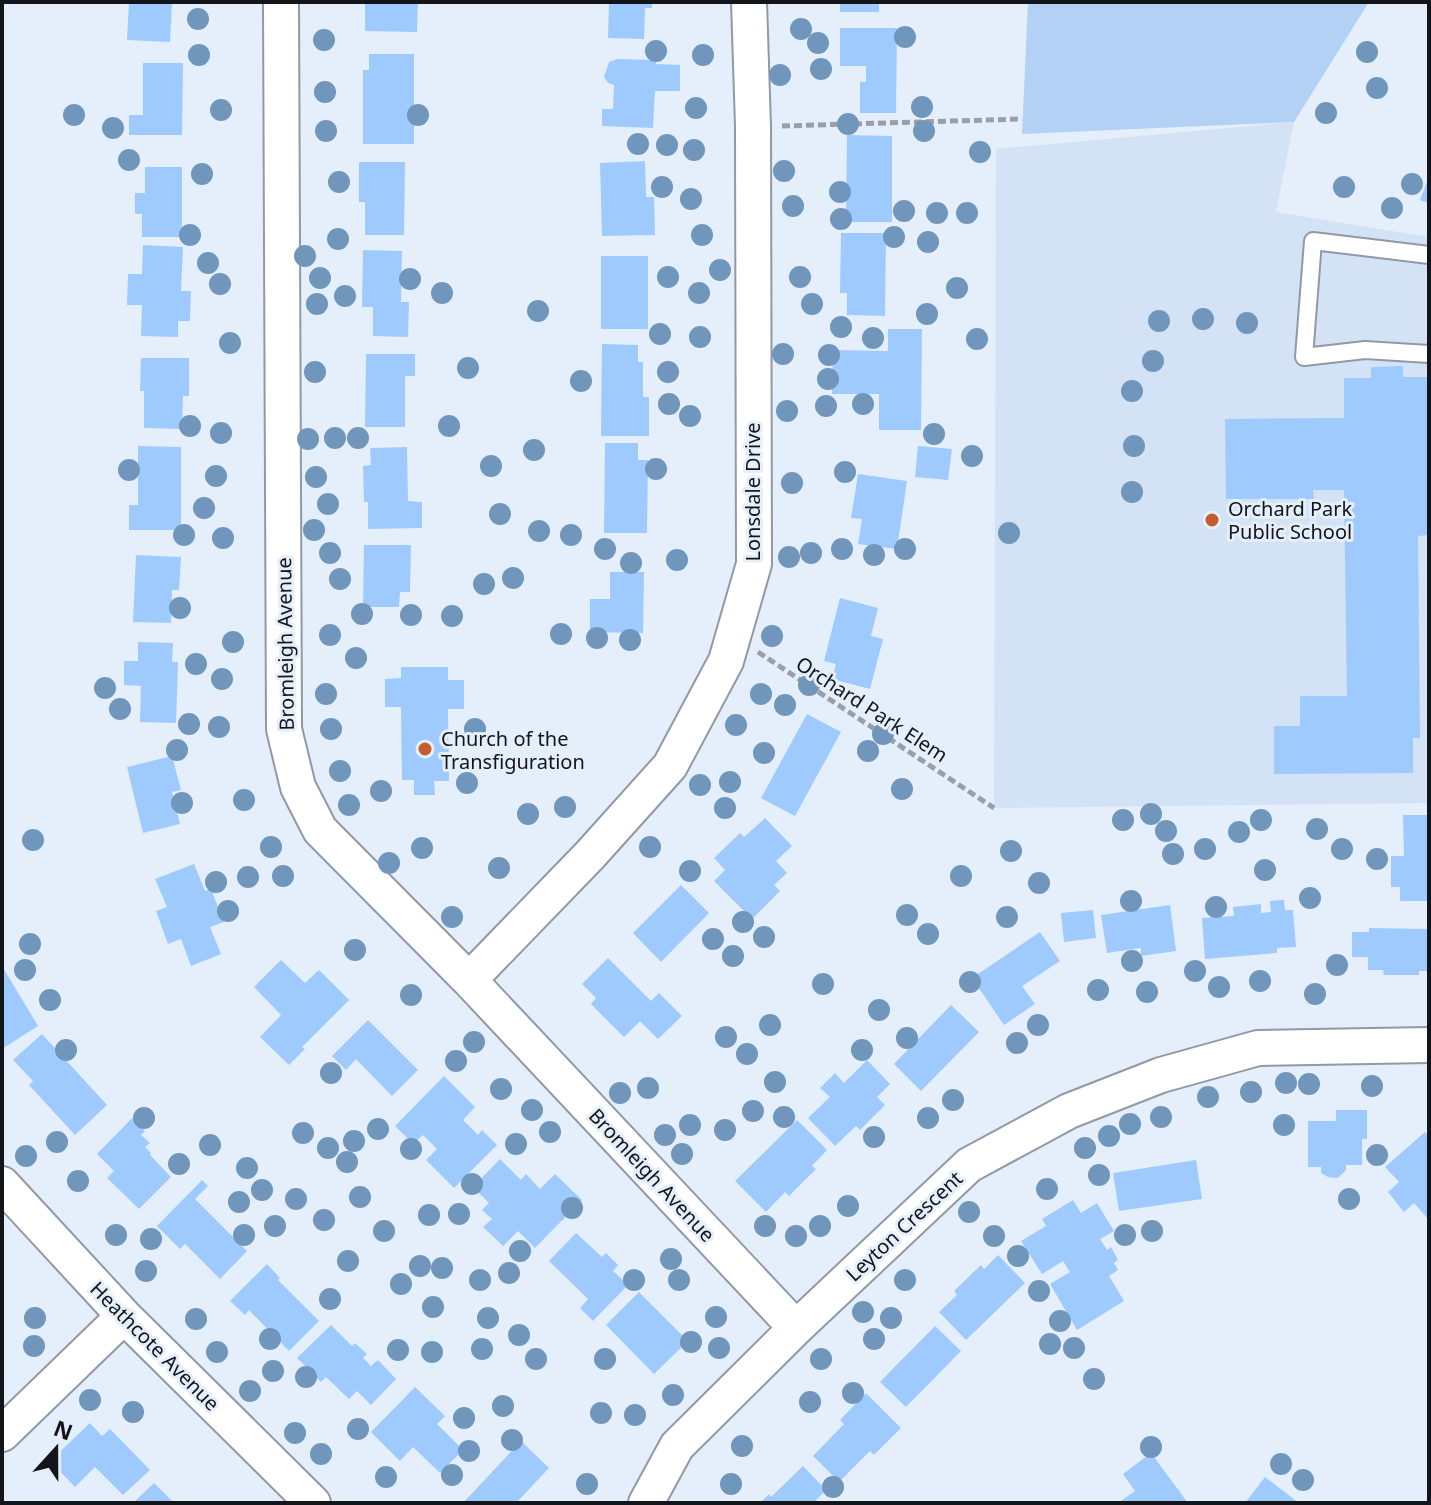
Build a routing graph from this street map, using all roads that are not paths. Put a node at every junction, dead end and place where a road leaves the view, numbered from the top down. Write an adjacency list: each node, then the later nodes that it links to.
1 (281, 2): 5 (street, Bromleigh Avenue)
2 (749, 2): 5 (street, Lonsdale Drive)
3 (1429, 255): 4 (lane)
4 (1429, 354)
5 (469, 980): 9 (street, Bromleigh Avenue)
6 (1429, 1045): 9 (street, Leyton Crescent)
7 (2, 1184): 8 (street, Heathcote Avenue)
8 (124, 1316): 10 (street); 11 (street, Heathcote Avenue)
9 (796, 1328): 12 (street, Leyton Crescent)
10 (2, 1434)
11 (313, 1503)
12 (646, 1503)

